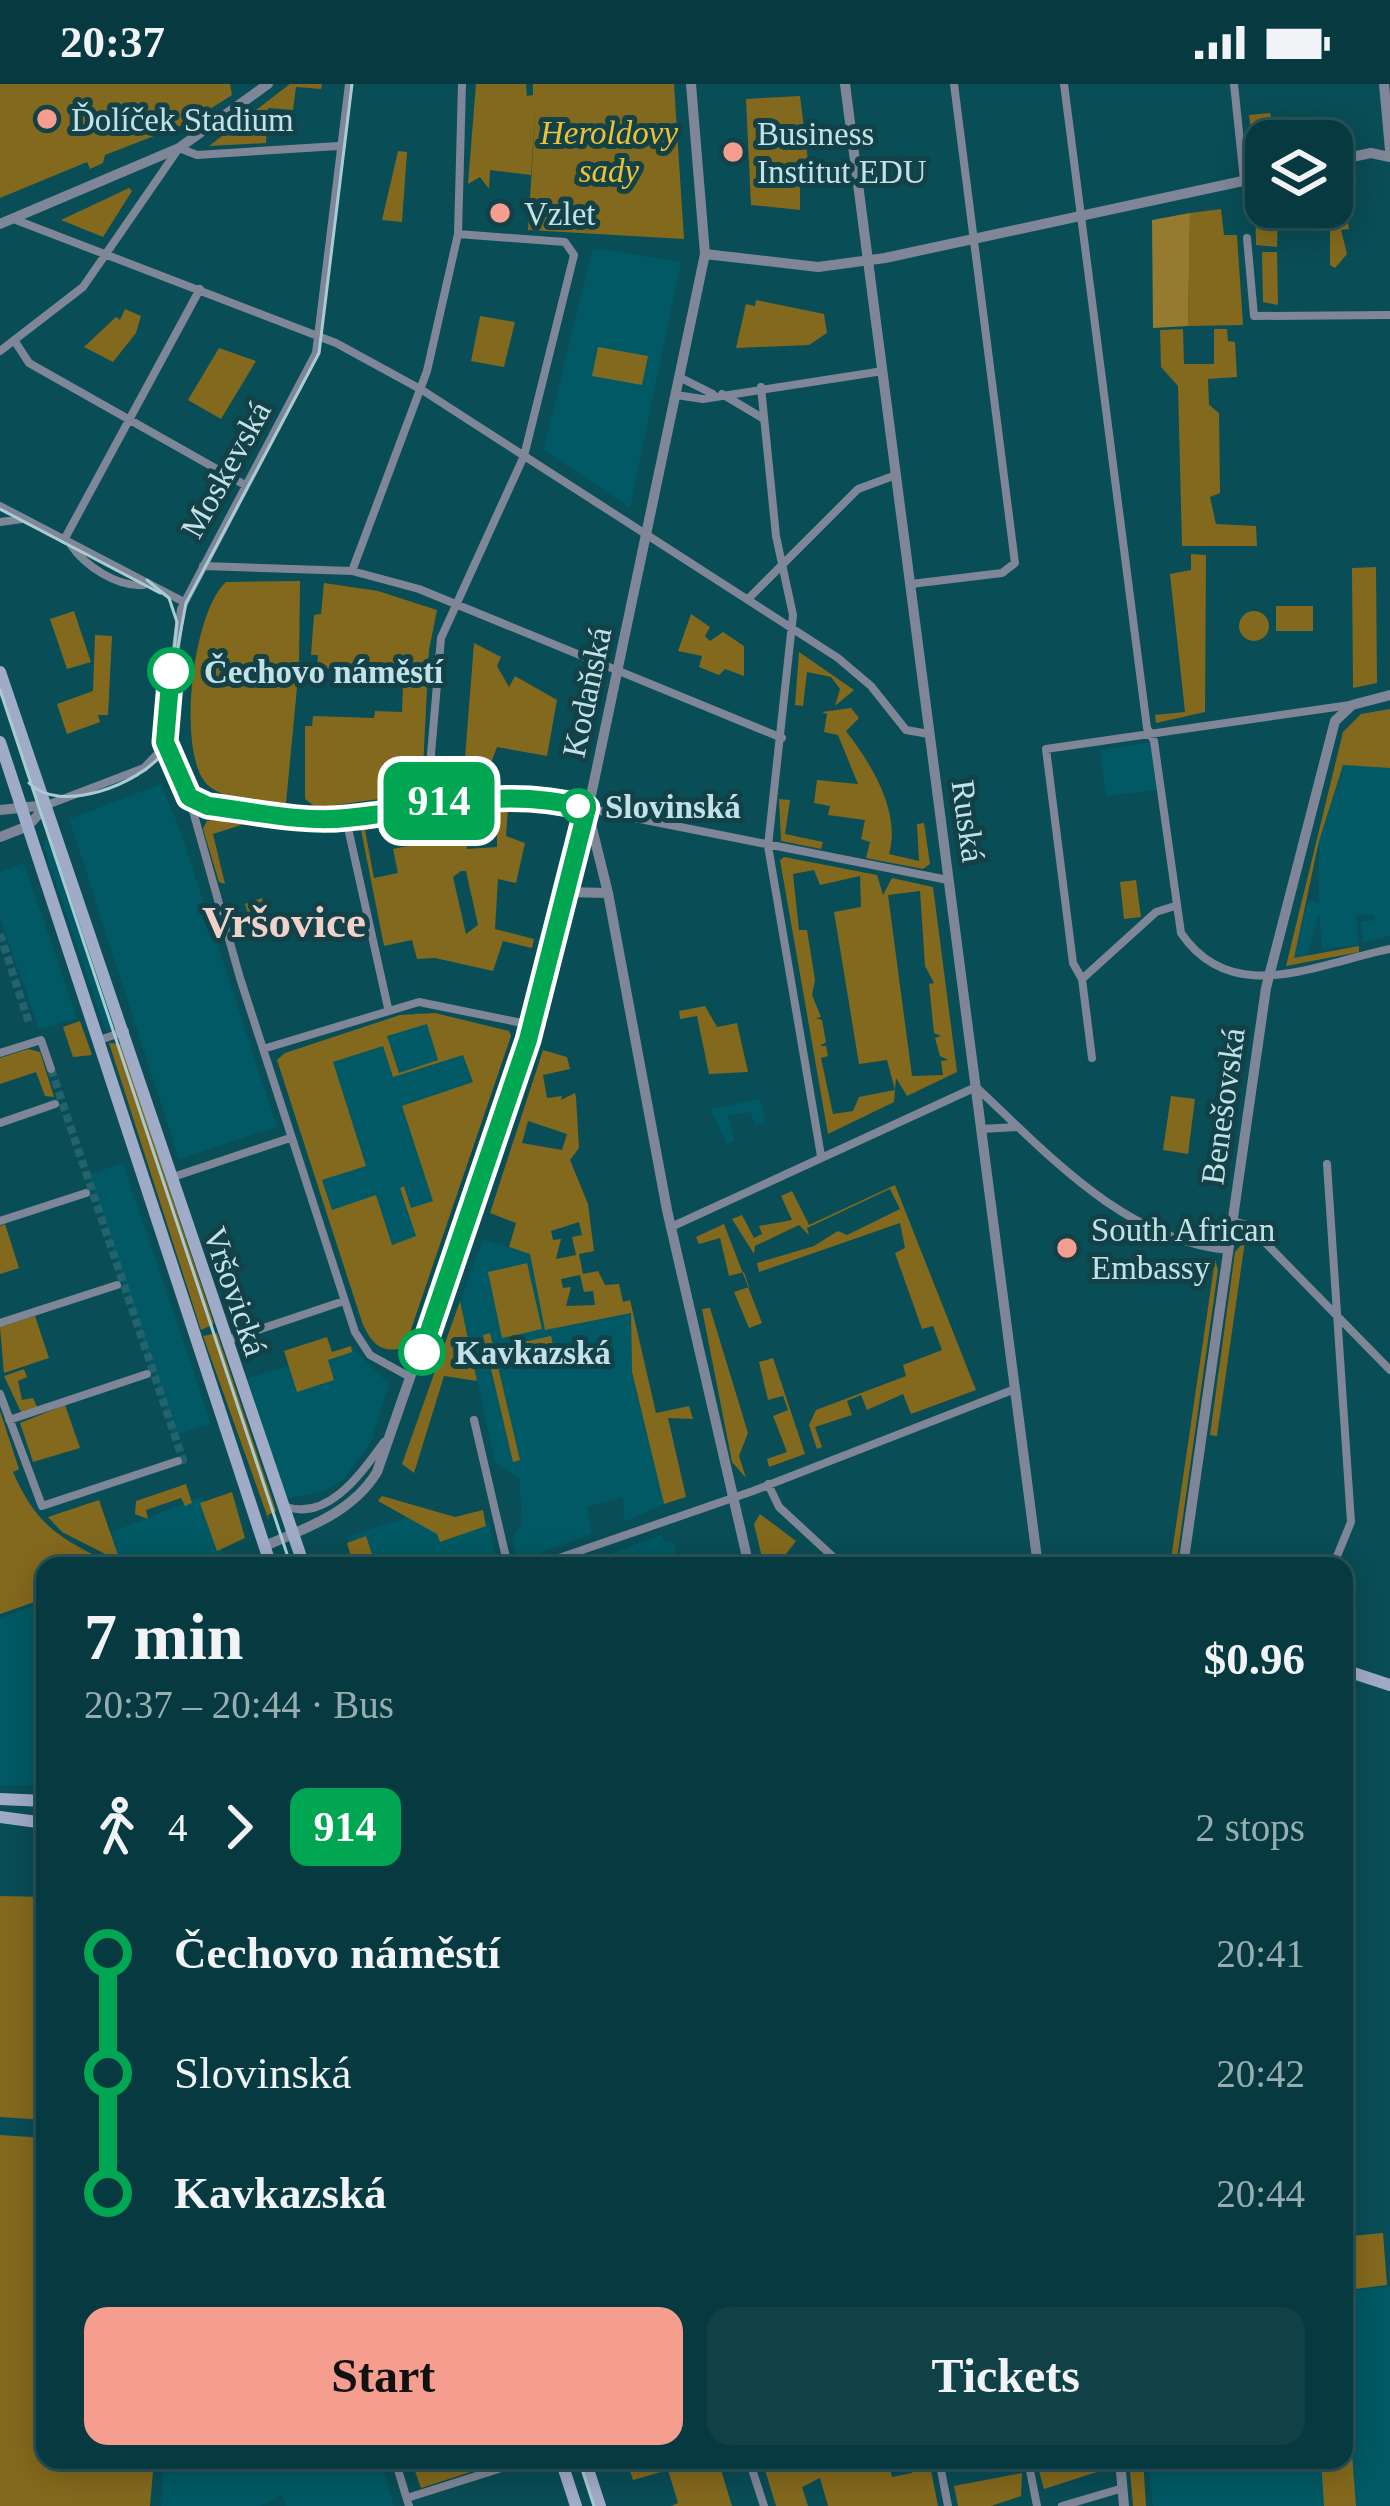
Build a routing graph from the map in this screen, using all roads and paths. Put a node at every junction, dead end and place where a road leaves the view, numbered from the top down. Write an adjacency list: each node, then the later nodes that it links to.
1 (268, 84): 11 (street)
2 (349, 84): 10 (street, Moskevská)
3 (462, 84): 18 (street)
4 (691, 84): 22 (street, Kodaňská)
5 (845, 84): 23 (street, Ruská)
6 (954, 84): 20 (street)
7 (1064, 84): 15 (street)
8 (1234, 84): 14 (street)
9 (1384, 84): 12 (street)
10 (338, 146): 11 (street); 26 (street, Moskevská)
11 (179, 148): 16 (street); 21 (street)
12 (1390, 153): 13 (street)
13 (1353, 157)
14 (1244, 181): 15 (street)
15 (1082, 215): 20 (street); 59 (street)
16 (16, 220): 17 (street); 21 (street)
17 (0, 224)
18 (458, 234): 32 (street); 37 (street)
19 (1247, 238): 25 (street)
20 (974, 241): 23 (street); 48 (street)
21 (108, 254): 24 (street); 27 (street)
22 (705, 254): 23 (street); 30 (street, Kodaňská)
23 (868, 260): 29 (street, Ruská)
24 (200, 289): 26 (street); 36 (street)
25 (1390, 315)
26 (320, 336): 32 (street); 39 (street, Moskevská)
27 (16, 343): 28 (street); 36 (street)
28 (0, 352)
29 (883, 371): 31 (street); 38 (street, Ruská)
30 (679, 377): 33 (street); 34 (street, Kodaňská)
31 (761, 387): 33 (street); 35 (street)
32 (422, 390): 37 (street); 47 (street)
33 (717, 393): 34 (street); 35 (street)
34 (676, 395): 43 (street, Kodaňská)
35 (764, 418): 45 (street)
36 (130, 419): 39 (street); 44 (street)
37 (524, 456): 43 (street); 51 (street)
38 (896, 475): 45 (street); 48 (street, Ruská)
39 (244, 485): 46 (street, Moskevská)
40 (3, 508): 41 (street)
41 (26, 519): 42 (street); 44 (street)
42 (0, 522)
43 (646, 532): 49 (street); 54 (street, Kodaňská)
44 (67, 542): 50 (street)
45 (786, 560): 49 (street); 52 (street)
46 (203, 566): 47 (street); 50 (street, Moskevská)
47 (352, 571): 51 (street)
48 (910, 584): 60 (street, Ruská)
49 (748, 599): 52 (street)
50 (184, 602): 63 (street, Moskevská)
51 (455, 602): 54 (street); 65 (street)
52 (790, 627): 60 (street); 61 (street)
53 (0, 672): 67 (main road, Vršovická)
54 (617, 674): 61 (street); 68 (street, Kodaňská)
55 (1390, 695): 56 (street)
56 (1352, 704): 57 (street); 58 (street, Benešovská)
57 (1315, 708): 58 (street); 59 (street)
58 (1332, 730): 79 (street, Benešovská)
59 (1150, 733): 77 (street); 80 (street)
60 (931, 734): 74 (street, Ruská)
61 (782, 738): 73 (street)
62 (0, 742): 66 (main road, Vršovická)
63 (165, 742): 64 (street); 67 (street)
64 (189, 797): 70 (street); 85 (street)
65 (435, 802): 68 (street); 70 (street)
66 (20, 804): 67 (street); 69 (street); 71 (main road, Vršovická)
67 (47, 805): 71 (street); 83 (main road, Vršovická)
68 (587, 808): 73 (street); 75 (street, Kodaňská); 76 (street)
69 (0, 810)
70 (346, 819): 81 (street)
71 (28, 826): 72 (street); 84 (main road, Vršovická)
72 (0, 837)
73 (768, 846): 74 (street); 95 (street)
74 (950, 880): 89 (street, Ruská)
75 (564, 892): 76 (street); 82 (street, Kodaňská)
76 (608, 893): 100 (street)
77 (1175, 906): 79 (street); 80 (street)
78 (1390, 949): 79 (street)
79 (1268, 977): 101 (street, Benešovská)
80 (1082, 979): 87 (street)
81 (388, 1008): 82 (street); 85 (street)
82 (532, 1025): 111 (street, Kodaňská)
83 (125, 1031): 84 (street); 97 (main road, Vršovická)
84 (100, 1040): 122 (main road, Vršovická)
85 (263, 1049): 94 (street)
86 (0, 1053): 88 (street)
87 (1092, 1058)
88 (51, 1069)
89 (976, 1087): 92 (street); 93 (street, Ruská); 95 (street)
90 (55, 1104): 91 (street)
91 (0, 1123)
92 (1018, 1127): 93 (street); 102 (street)
93 (981, 1129): 112 (street, Ruská)
94 (290, 1138): 97 (street); 105 (street)
95 (821, 1156): 100 (street)
96 (1327, 1164): 106 (street)
97 (168, 1179): 108 (main road, Vršovická)
98 (86, 1193): 99 (street)
99 (0, 1221)
100 (671, 1227): 119 (street)
101 (1231, 1234): 102 (street); 102 (street); 103 (street); 103 (street); 130 (street, Benešovská)
102 (1188, 1238)
103 (1259, 1239): 106 (street)
104 (117, 1285): 107 (street)
105 (344, 1301): 108 (street); 111 (street)
106 (1340, 1319): 109 (street); 131 (street)
107 (0, 1323)
108 (228, 1340): 120 (main road, Vršovická)
109 (1390, 1370)
110 (147, 1374): 114 (street)
111 (411, 1378): 116 (street, Kodaňská)
112 (1015, 1389): 118 (street); 129 (street, Ruská)
113 (0, 1394): 114 (street)
114 (9, 1420): 117 (street)
115 (474, 1420): 125 (street)
116 (392, 1432): 120 (street, Kodaňská); 121 (street, Kodaňská)
117 (178, 1461)
118 (769, 1484): 119 (street); 128 (street)
119 (733, 1496): 126 (street); 127 (street)
120 (280, 1504): 121 (main road, Vršovická)
121 (292, 1534): 122 (street, Kodaňská); 124 (main road, Vršovická)
122 (265, 1546): 123 (main road, Vršovická)
123 (269, 1557)
124 (301, 1557)
125 (506, 1557)
126 (561, 1557)
127 (746, 1557)
128 (832, 1557)
129 (1037, 1557)
130 (1184, 1557)
131 (1337, 1557)
132 (1353, 1673): 133 (main road)
133 (1390, 1685)
134 (0, 1798): 135 (main road)
135 (36, 1800)
136 (0, 1817): 137 (main road)
137 (36, 1822)
138 (398, 2469): 147 (street)
139 (502, 2469): 147 (street)
140 (564, 2469): 148 (main road)
141 (588, 2469): 149 (main road)
142 (752, 2469): 150 (street)
143 (941, 2469): 151 (street)
144 (1030, 2469): 152 (street)
145 (1121, 2469): 146 (street)
146 (1123, 2488): 153 (street); 154 (street)
147 (408, 2502)
148 (576, 2506)
149 (600, 2506)
150 (764, 2506)
151 (947, 2506)
152 (1037, 2506)
153 (1062, 2506)
154 (1124, 2506)

